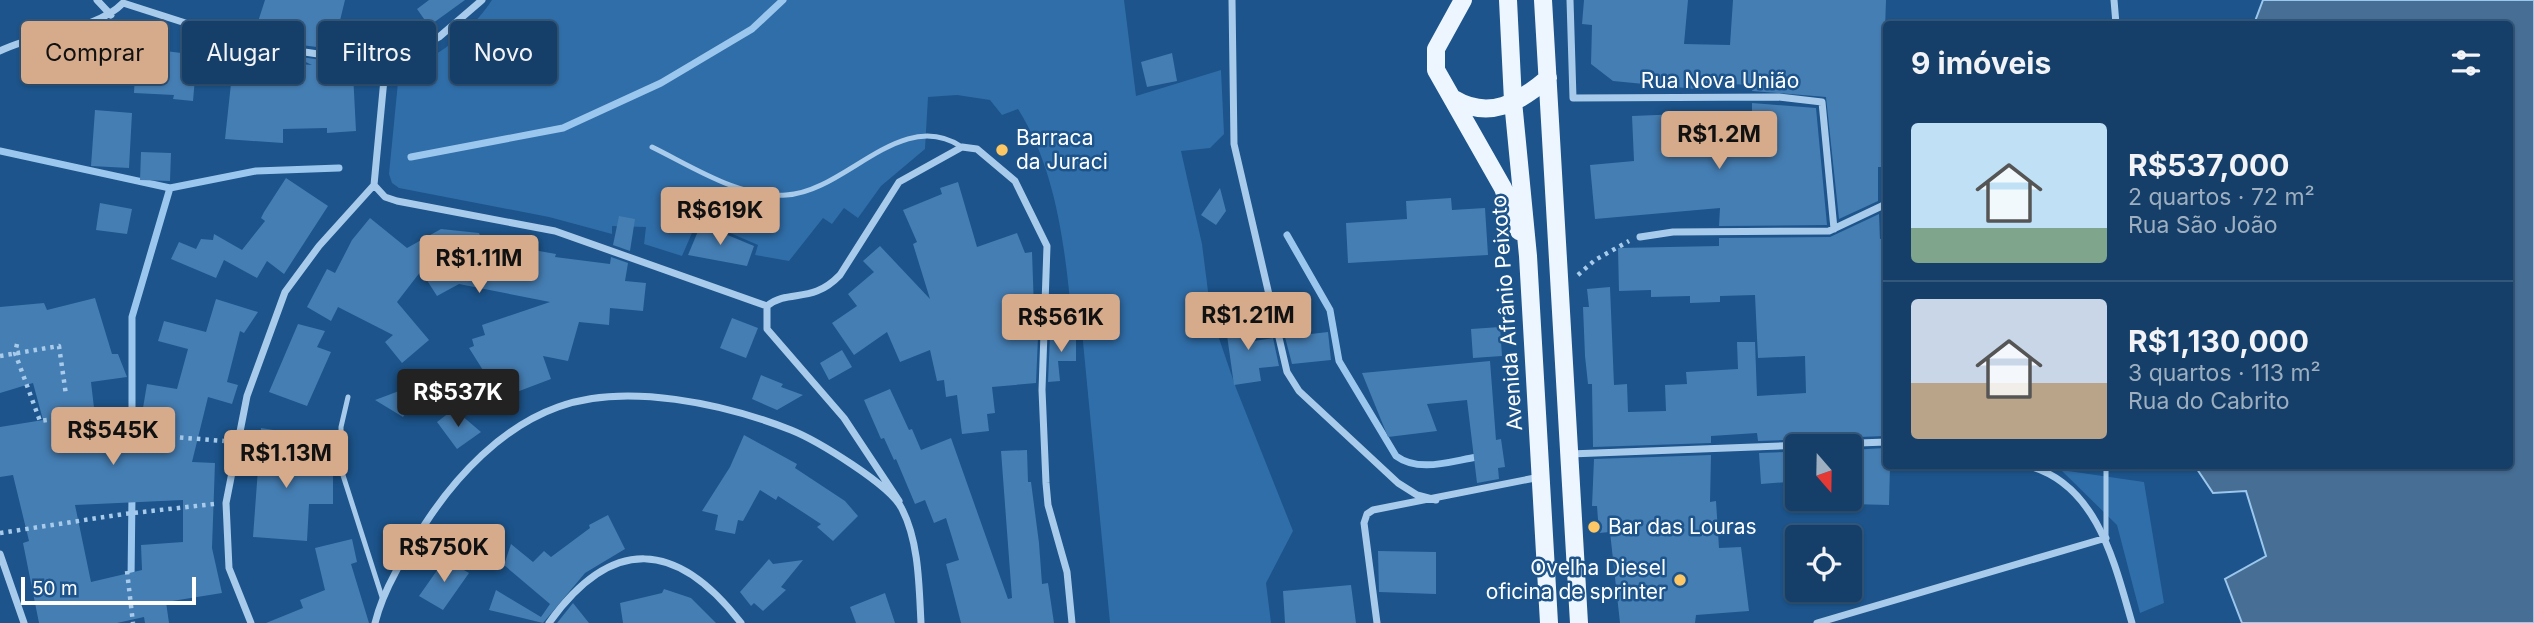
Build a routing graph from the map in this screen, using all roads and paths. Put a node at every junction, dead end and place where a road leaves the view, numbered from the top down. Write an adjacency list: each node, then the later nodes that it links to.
1 (97, 0): 10 (street)
2 (482, 0): 12 (street)
3 (1232, 0): 39 (street)
4 (1463, 0): 17 (main road)
5 (1508, 0): 18 (main road, Avenida Afrânio Peixoto)
6 (1543, 0): 15 (main road)
7 (1570, 0): 23 (street, Rua Nova União)
8 (2114, 0): 11 (street)
9 (123, 1): 10 (street); 14 (street)
10 (111, 15): 13 (street)
11 (2116, 21)
12 (436, 39)
13 (0, 51)
14 (318, 54)
15 (1548, 78): 18 (main road); 26 (main road)
16 (384, 84): 21 (street)
17 (1454, 99): 18 (main road); 25 (main road)
18 (1513, 101): 25 (main road, Avenida Afrânio Peixoto)
19 (652, 147): 20 (lane)
20 (962, 147): 27 (street); 54 (street)
21 (374, 185): 27 (street); 34 (street)
22 (1883, 205): 23 (street)
23 (1835, 229): 24 (street)
24 (1640, 237): 26 (path)
25 (1528, 256): 38 (main road, Avenida Afrânio Peixoto)
26 (1560, 305): 35 (main road)
27 (767, 306): 41 (street)
28 (17, 344): 29 (path)
29 (15, 353): 30 (path); 31 (path); 34 (path)
30 (0, 356)
31 (66, 395)
32 (348, 397): 46 (lane)
33 (1883, 442): 35 (street)
34 (238, 443): 40 (street)
35 (1569, 454): 57 (main road)
36 (2034, 469): 43 (street)
37 (2106, 469): 43 (lane)
38 (1541, 477): 39 (street); 56 (main road, Avenida Afrânio Peixoto)
39 (1436, 500): 55 (street)
40 (226, 503): 42 (path); 49 (street)
41 (902, 506): 46 (street); 53 (street)
42 (0, 533)
43 (2106, 538): 58 (street); 59 (street)
44 (0, 554): 47 (street)
45 (127, 571): 48 (path)
46 (382, 597): 50 (street)
47 (24, 623)
48 (134, 623)
49 (251, 623)
50 (375, 623)
51 (548, 623): 52 (street)
52 (741, 623)
53 (921, 623)
54 (1072, 623)
55 (1377, 623)
56 (1549, 623)
57 (1578, 623)
58 (1818, 623)
59 (2132, 623)

